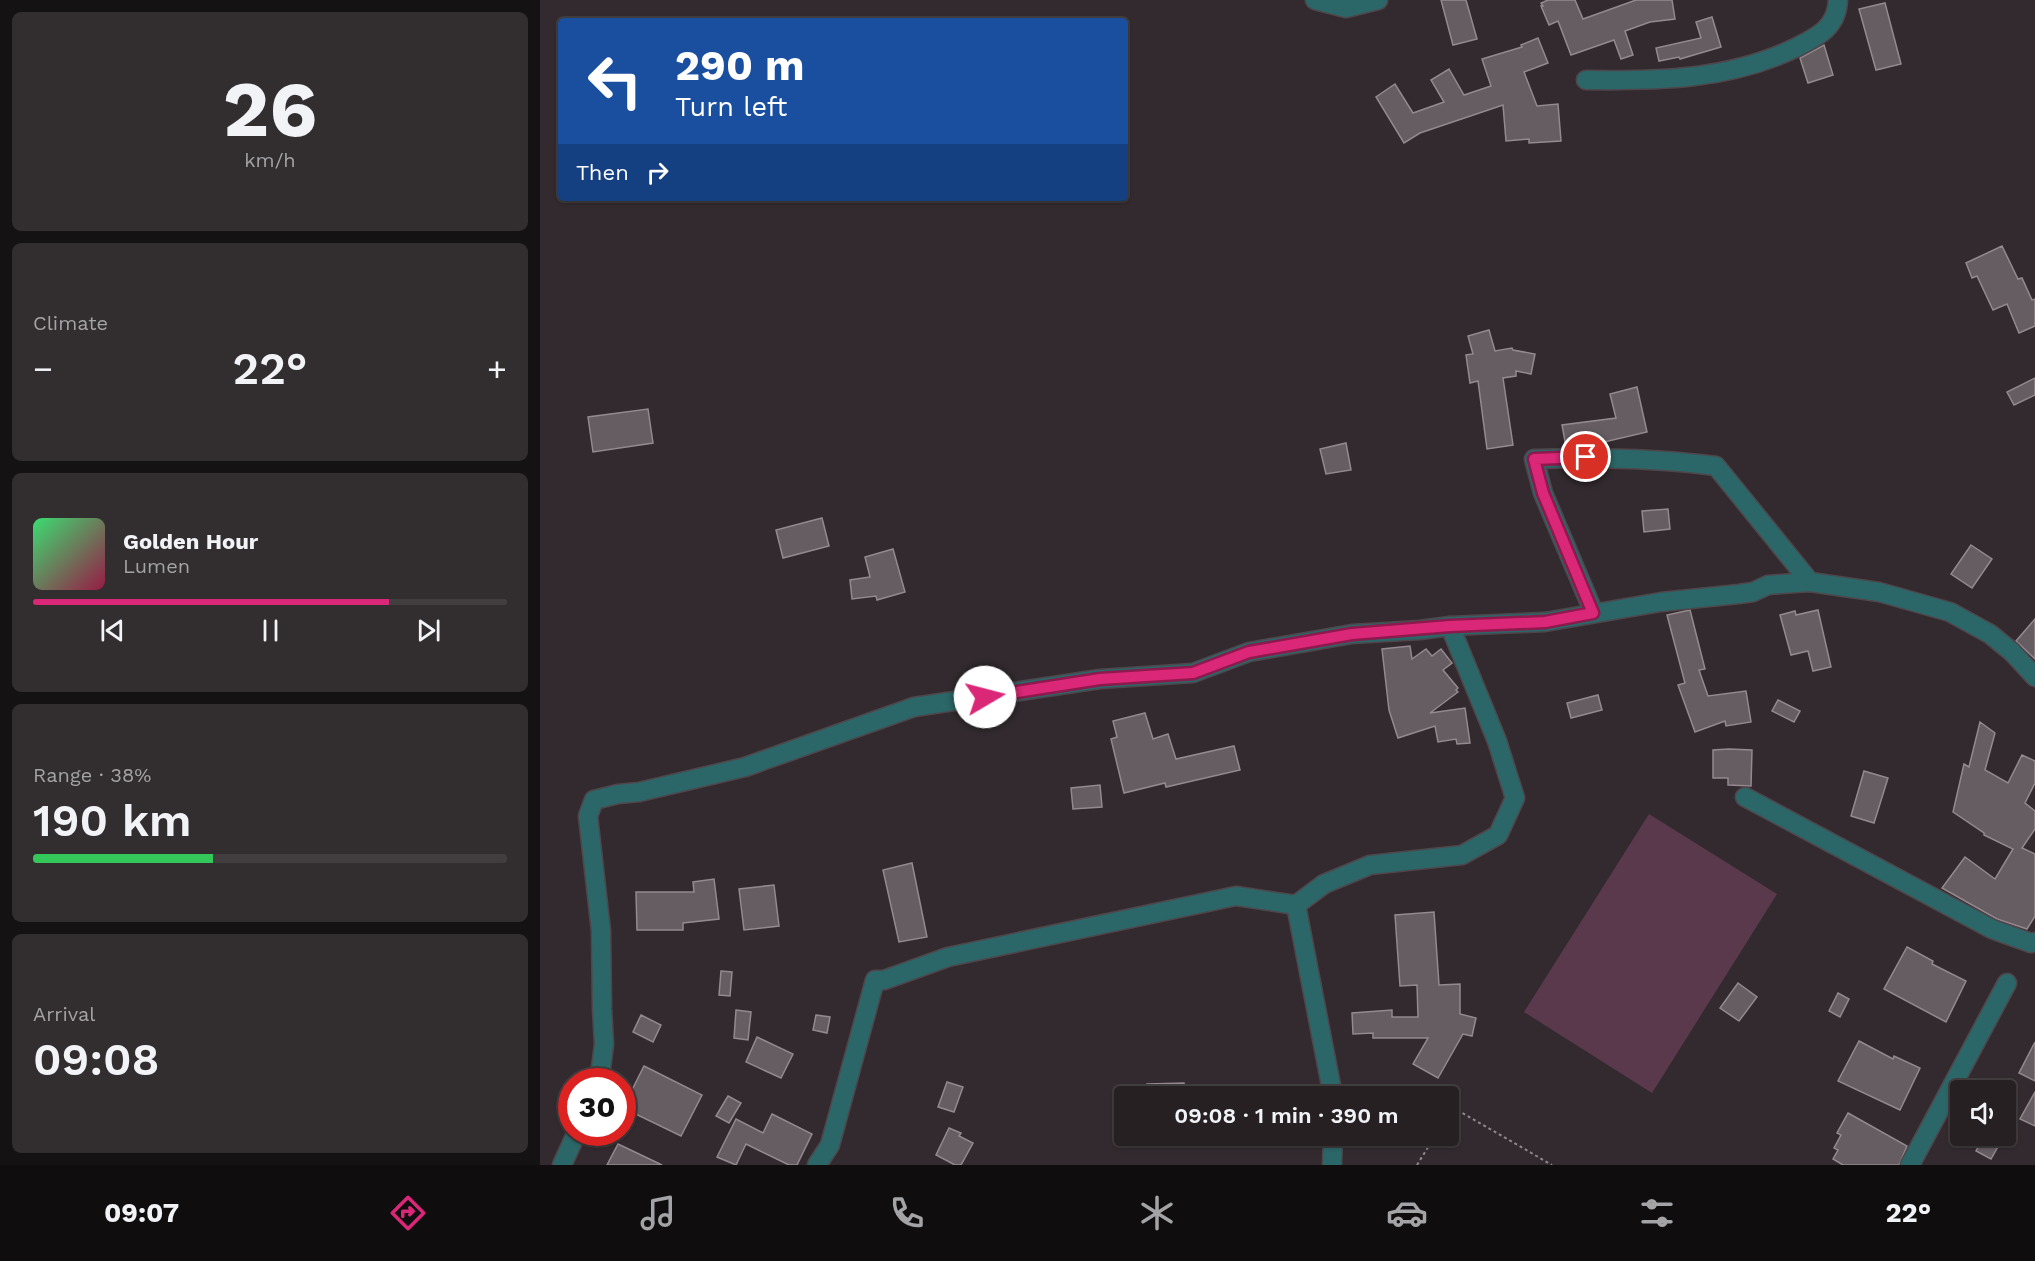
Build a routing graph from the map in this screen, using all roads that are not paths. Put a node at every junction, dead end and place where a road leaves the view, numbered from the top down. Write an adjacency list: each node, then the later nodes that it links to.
1 (1315, 0): 2 (street)
2 (1378, 0)
3 (1838, 0): 4 (street)
4 (1586, 80)
5 (1810, 582): 6 (street); 6 (street); 8 (street)
6 (1593, 613): 7 (street)
7 (1450, 626): 10 (street); 13 (street)
8 (2035, 677)
9 (1745, 797): 11 (street)
10 (1296, 905): 14 (street); 18 (street)
11 (2035, 942)
12 (2007, 983): 20 (street)
13 (601, 1068)
14 (1331, 1086)
15 (571, 1146): 17 (street)
16 (1333, 1146): 19 (street)
17 (562, 1165)
18 (818, 1165)
19 (1332, 1165)
20 (1910, 1165)

